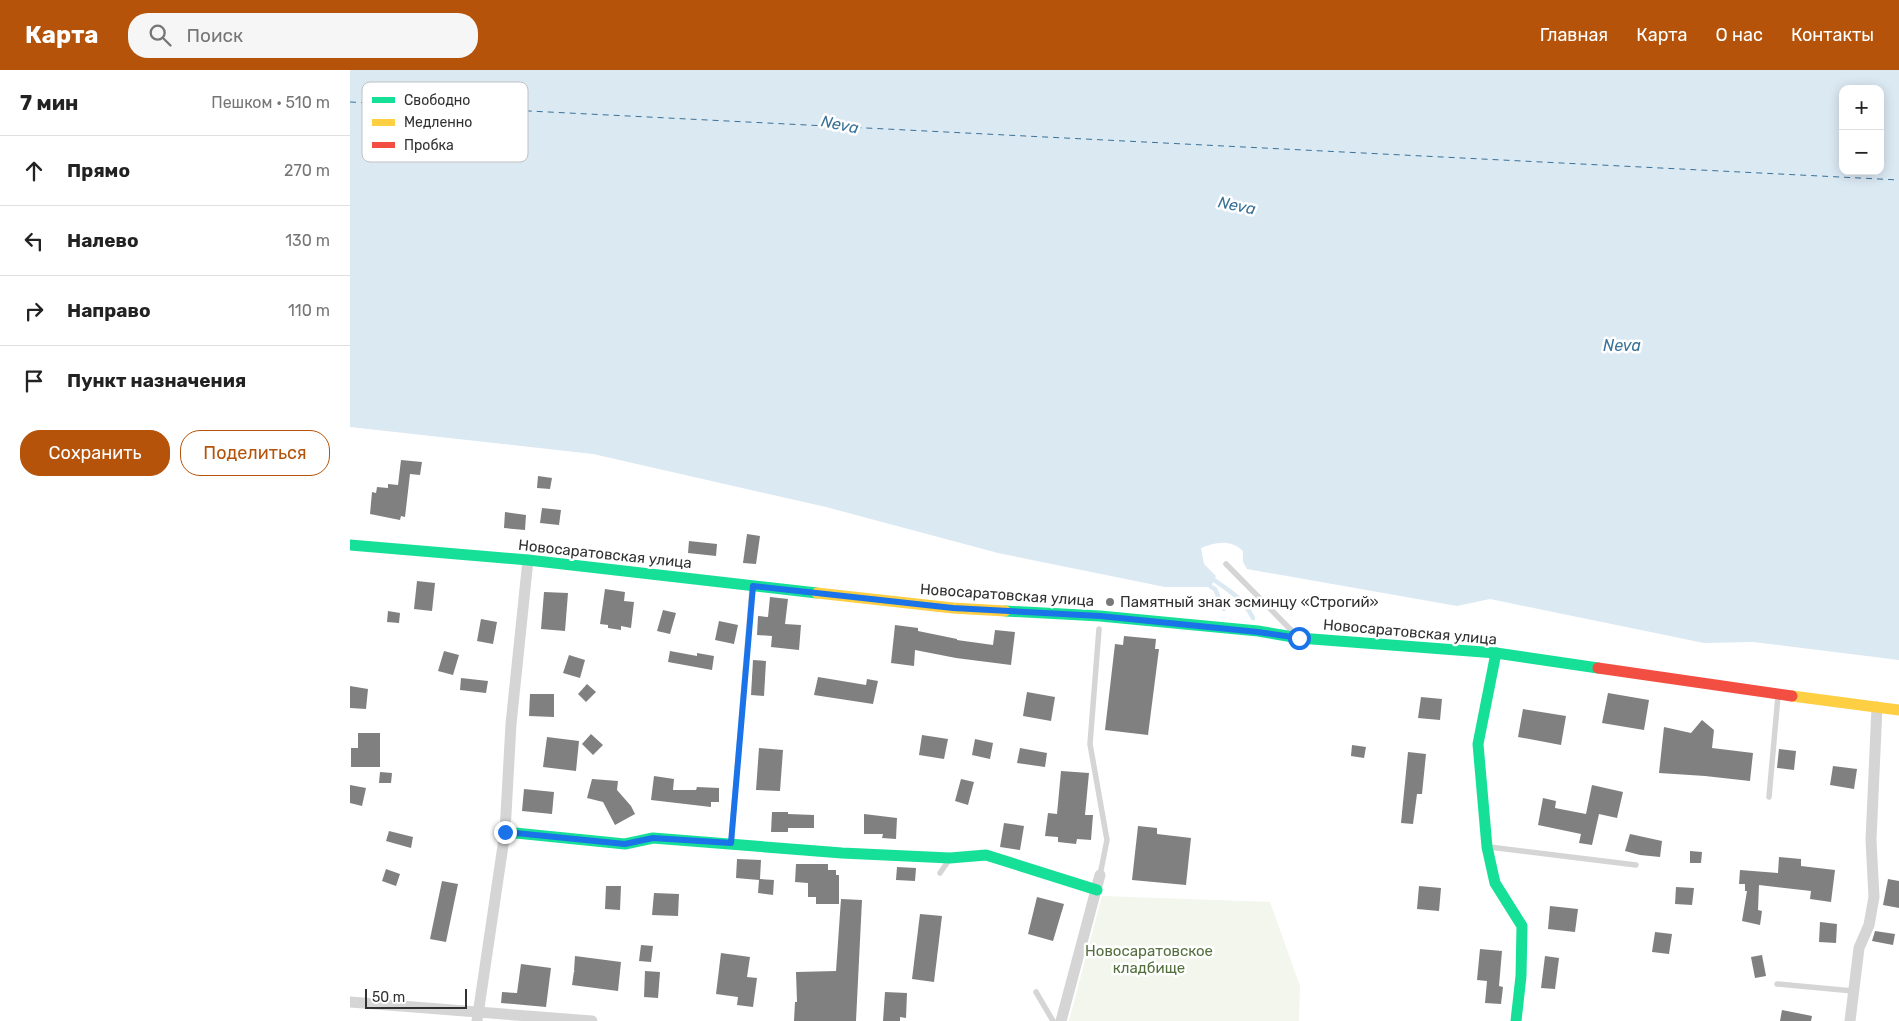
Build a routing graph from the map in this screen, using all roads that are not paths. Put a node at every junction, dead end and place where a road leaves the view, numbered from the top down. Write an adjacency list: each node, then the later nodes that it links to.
1 (350, 545): 2 (street, Новосаратовская улица)
2 (528, 560): 4 (street, Новосаратовская улица); 12 (street)
3 (1226, 564): 6 (lane)
4 (753, 586): 6 (street, Новосаратовская улица); 13 (lane)
5 (1099, 629): 18 (lane)
6 (1299, 638): 7 (street, Новосаратовская улица)
7 (1496, 654): 8 (street, Новосаратовская улица); 14 (street)
8 (1778, 694): 9 (street, Новосаратовская улица); 11 (lane)
9 (1877, 707): 10 (street, Новосаратовская улица); 21 (street)
10 (1899, 710)
11 (1769, 797)
12 (505, 832): 13 (street); 24 (street)
13 (731, 843): 15 (street)
14 (1487, 847): 16 (lane); 28 (street)
15 (950, 858): 17 (lane); 19 (street)
16 (1636, 865)
17 (940, 873)
18 (1100, 875): 19 (street)
19 (1097, 890): 27 (street)
20 (1777, 984): 21 (lane)
21 (1853, 991): 29 (street)
22 (1036, 992): 26 (lane)
23 (350, 1002): 24 (street)
24 (478, 1017): 25 (street)
25 (592, 1021)
26 (1053, 1021)
27 (1061, 1021)
28 (1516, 1021)
29 (1850, 1021)

